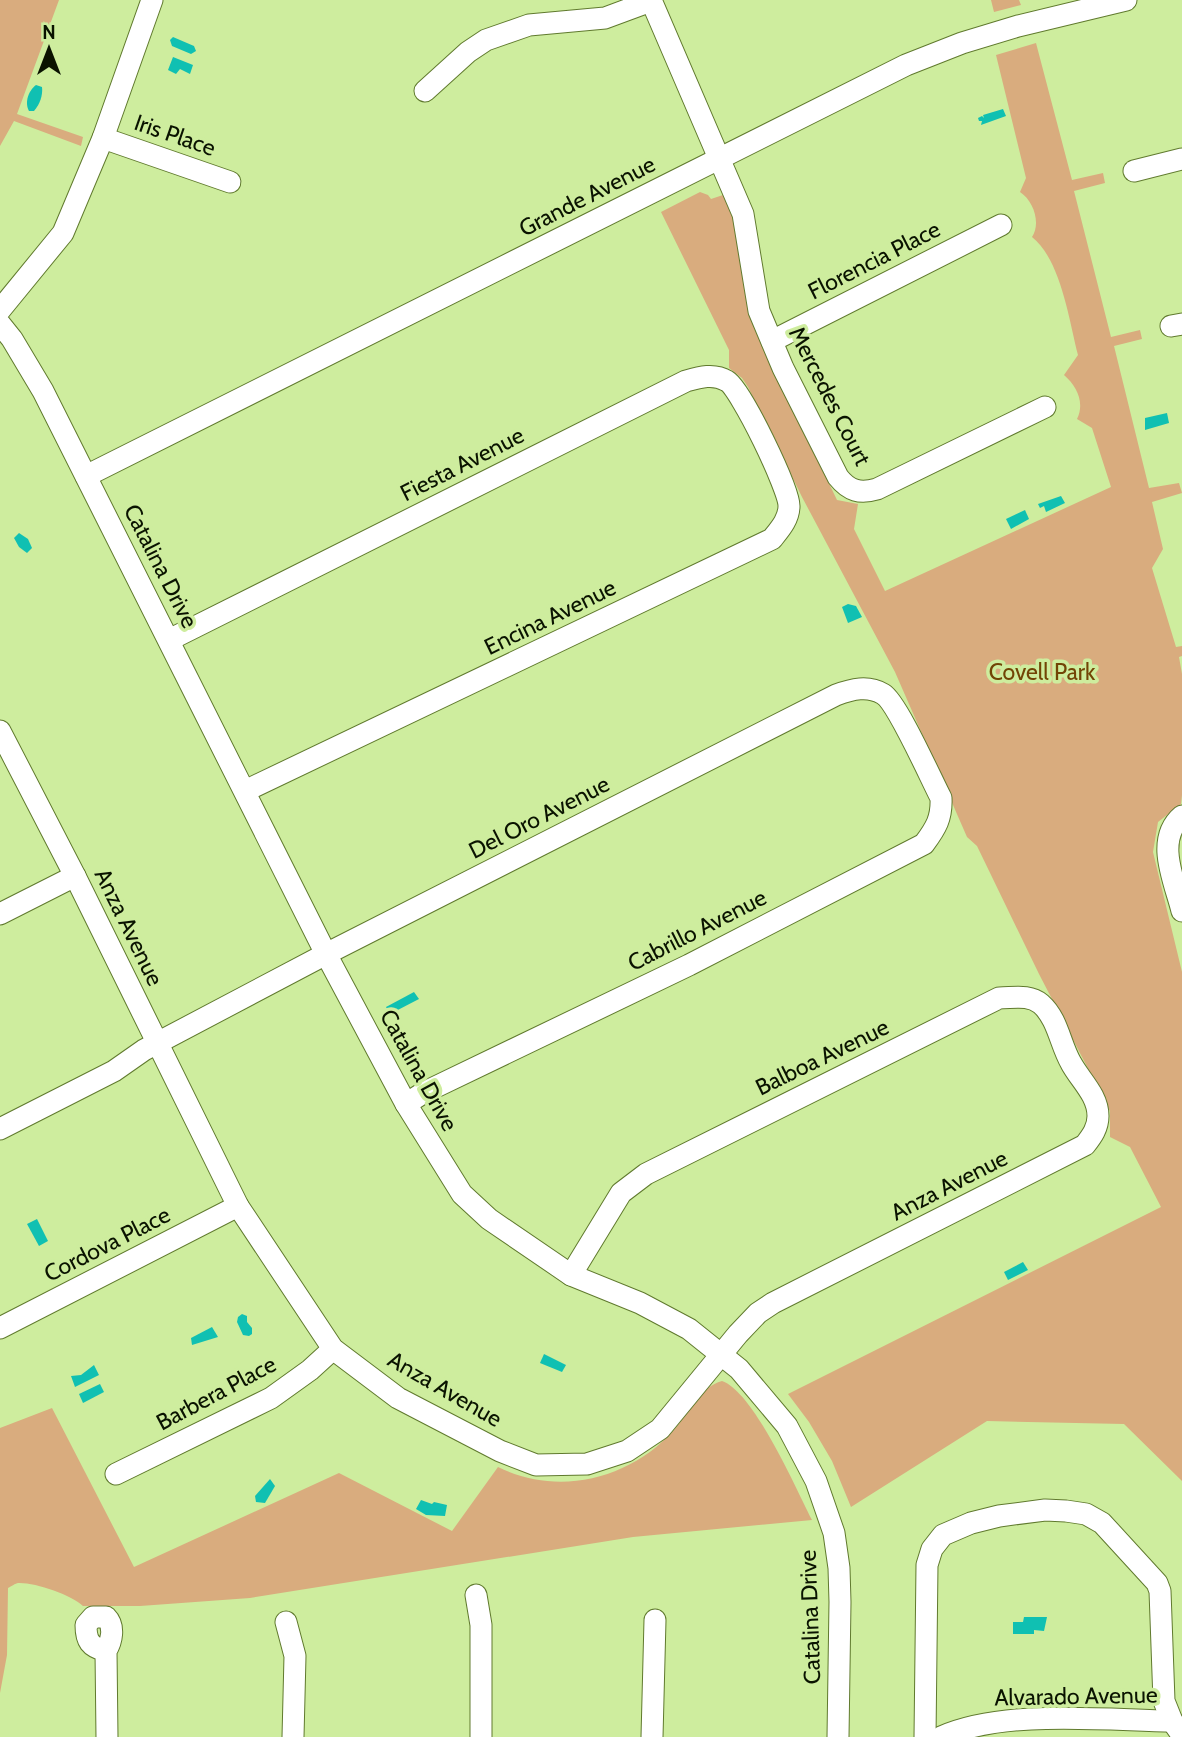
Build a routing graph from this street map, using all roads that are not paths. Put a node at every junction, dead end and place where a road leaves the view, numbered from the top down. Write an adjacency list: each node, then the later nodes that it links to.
1 (152, 0): 5 (street)
2 (1126, 0): 7 (street, Grande Avenue)
3 (651, 1): 4 (street); 7 (street, Mercedes Court)
4 (425, 91)
5 (103, 138): 9 (street, Iris Place); 11 (street)
6 (1182, 159): 8 (street)
7 (719, 160): 13 (street, Mercedes Court); 16 (street, Grande Avenue)
8 (1134, 170)
9 (230, 182)
10 (1001, 225): 13 (street, Florencia Place)
11 (0, 310)
12 (0, 324): 16 (street, Catalina Drive)
13 (772, 341): 14 (street, Mercedes Court)
14 (1045, 407)
15 (759, 433): 17 (street, Fiesta Avenue); 20 (street, Encina Avenue)
16 (86, 476): 17 (street, Catalina Drive)
17 (169, 640): 20 (street, Catalina Drive)
18 (0, 731): 22 (street, Anza Avenue)
19 (920, 757): 25 (street, Del Oro Avenue); 28 (street, Cabrillo Avenue)
20 (245, 791): 25 (street, Catalina Drive)
21 (1182, 816): 23 (street)
22 (75, 876): 24 (street); 26 (street, Anza Avenue)
23 (1182, 911)
24 (0, 914)
25 (326, 954): 26 (street, Del Oro Avenue); 28 (street, Catalina Drive)
26 (158, 1043): 29 (street, Del Oro Avenue); 30 (street, Anza Avenue)
27 (1094, 1098): 31 (street, Balboa Avenue); 34 (street, Anza Avenue)
28 (406, 1104): 31 (street, Catalina Drive)
29 (0, 1129)
30 (238, 1206): 32 (street, Cordova Place); 33 (street, Anza Avenue)
31 (571, 1275): 34 (street, Catalina Drive)
32 (0, 1328)
33 (333, 1349): 34 (street, Anza Avenue); 35 (street, Barbera Place)
34 (721, 1353): 45 (street, Catalina Drive)
35 (116, 1474)
36 (476, 1595): 43 (street)
37 (655, 1620): 44 (street)
38 (286, 1622): 42 (street)
39 (106, 1651): 41 (street)
40 (1177, 1728): 46 (street); 47 (street, Alvarado Avenue)
41 (107, 1737)
42 (293, 1737)
43 (481, 1737)
44 (652, 1737)
45 (838, 1737)
46 (925, 1737)
47 (941, 1737)

